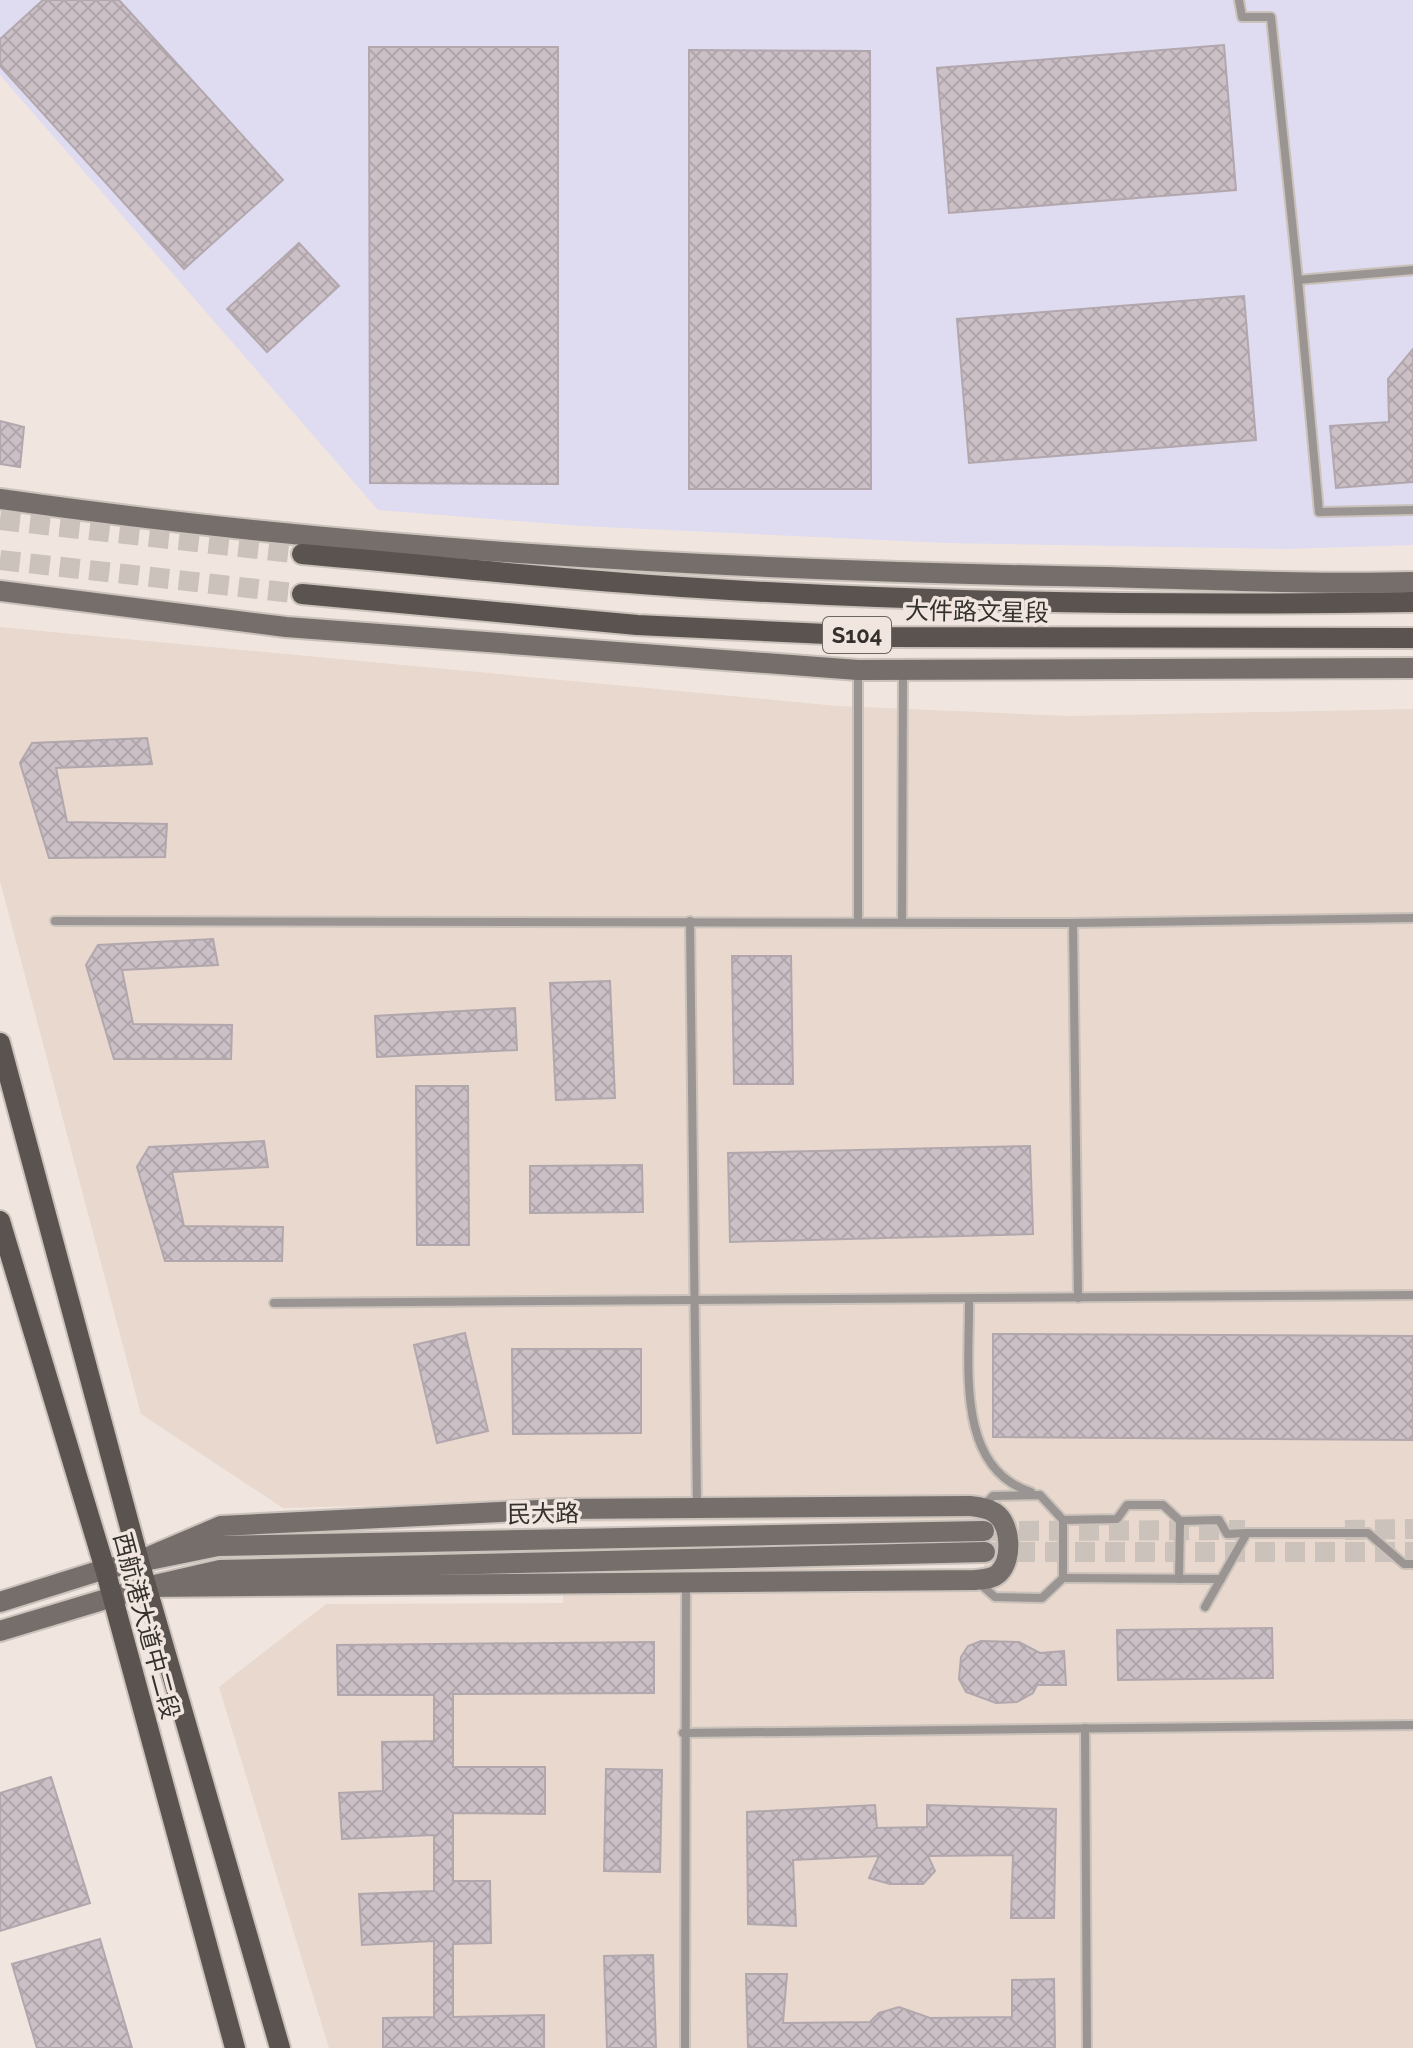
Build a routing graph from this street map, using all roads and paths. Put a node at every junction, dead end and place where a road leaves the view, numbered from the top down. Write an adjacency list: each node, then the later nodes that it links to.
1 (1239, 0): 3 (lane)
2 (1413, 270): 3 (lane)
3 (1298, 280): 5 (lane)
4 (0, 499): 7 (street)
5 (1413, 510)
6 (302, 554): 10 (main road, 大件路文星段 / S104)
7 (1413, 582)
8 (0, 591): 13 (street)
9 (302, 594): 11 (main road, 大件路文星段 / S104)
10 (1413, 602)
11 (1413, 638)
12 (1413, 668): 14 (street)
13 (858, 670): 14 (street); 18 (lane)
14 (903, 672): 19 (lane)
15 (1413, 918): 20 (lane)
16 (55, 921): 17 (lane)
17 (690, 921): 18 (lane); 26 (lane)
18 (858, 922): 19 (lane)
19 (902, 922): 20 (lane)
20 (1073, 923): 24 (lane)
21 (0, 1043): 36 (main road)
22 (0, 1221): 38 (main road, 西航港大道中二段)
23 (1413, 1295): 24 (lane)
24 (1078, 1298): 25 (lane)
25 (969, 1299): 26 (lane); 28 (lane)
26 (694, 1301): 27 (lane); 29 (lane)
27 (274, 1303)
28 (1040, 1495): 30 (lane); 31 (lane)
29 (697, 1508): 30 (street); 36 (street)
30 (981, 1508): 42 (street)
31 (1063, 1520): 32 (lane); 39 (lane)
32 (1180, 1521): 34 (lane); 40 (lane)
33 (984, 1531): 36 (street, 民大路)
34 (1247, 1533): 37 (lane); 41 (lane)
35 (985, 1552): 44 (street, 民大路)
36 (139, 1561): 38 (street, 民大路); 44 (main road)
37 (1413, 1564)
38 (105, 1569): 45 (main road, 西航港大道中二段); 46 (street, 民大路)
39 (1063, 1578): 40 (lane); 42 (lane)
40 (1179, 1579): 41 (lane)
41 (1221, 1579): 47 (lane)
42 (975, 1580): 43 (street)
43 (686, 1581): 44 (street); 51 (lane)
44 (146, 1587): 45 (street, 民大路); 53 (main road)
45 (112, 1597): 48 (street, 民大路); 52 (main road, 西航港大道中二段)
46 (0, 1602)
47 (1205, 1607)
48 (0, 1631)
49 (1413, 1725): 50 (lane)
50 (1085, 1728): 51 (lane); 55 (lane)
51 (683, 1733): 54 (lane)
52 (235, 2048)
53 (280, 2048)
54 (685, 2048)
55 (1087, 2048)

